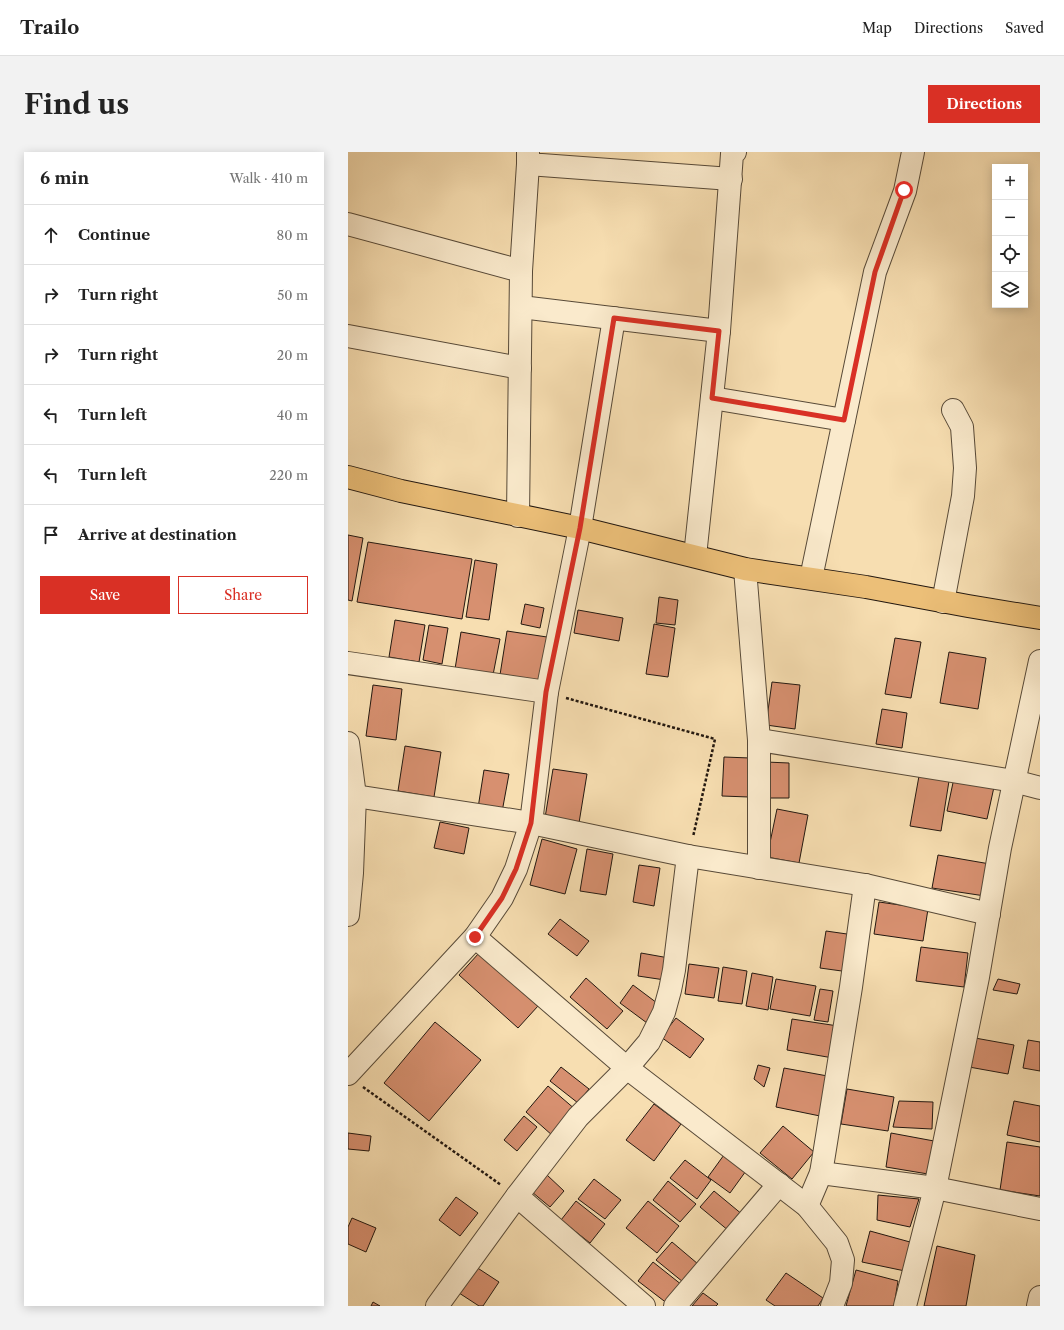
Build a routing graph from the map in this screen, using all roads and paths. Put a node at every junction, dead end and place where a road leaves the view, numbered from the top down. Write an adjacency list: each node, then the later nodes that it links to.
1 (913, 152): 14 (street)
2 (733, 153): 4 (street)
3 (528, 158): 4 (street); 6 (street)
4 (731, 179): 9 (street)
5 (348, 224): 6 (street)
6 (521, 271): 7 (street)
7 (521, 307): 8 (street); 11 (street)
8 (614, 318): 9 (street); 17 (street)
9 (719, 331): 12 (street)
10 (348, 336): 11 (street)
11 (520, 368): 16 (street)
12 (712, 398): 14 (street); 18 (street)
13 (953, 410): 21 (street)
14 (844, 420): 20 (street)
15 (348, 477): 16 (highway)
16 (518, 516): 17 (highway)
17 (580, 528): 18 (highway); 25 (street)
18 (695, 556): 19 (highway)
19 (745, 569): 20 (highway); 26 (street)
20 (811, 578): 21 (highway)
21 (943, 602): 22 (highway)
22 (1040, 618)
23 (1040, 661): 28 (street)
24 (348, 663): 25 (street)
25 (546, 692): 31 (street); 32 (path)
26 (759, 740): 28 (street); 33 (street)
27 (348, 743): 30 (street)
28 (1014, 781): 29 (street); 36 (street)
29 (1040, 788)
30 (355, 796): 31 (street); 34 (street)
31 (531, 823): 32 (street); 38 (street)
32 (688, 856): 33 (street); 39 (street)
33 (759, 868): 35 (street)
34 (350, 873): 37 (street)
35 (865, 885): 36 (street); 41 (street)
36 (989, 914): 43 (street)
37 (348, 915)
38 (475, 937): 39 (street); 40 (street)
39 (627, 1068): 42 (street); 44 (street)
40 (354, 1079): 44 (path)
41 (821, 1173): 43 (street); 45 (street)
42 (779, 1184): 45 (street); 50 (street)
43 (935, 1188): 46 (street); 52 (street)
44 (517, 1196): 48 (street); 49 (street)
45 (807, 1206): 51 (street)
46 (1040, 1209)
47 (1040, 1297): 53 (street)
48 (437, 1306)
49 (644, 1306)
50 (675, 1306)
51 (832, 1306)
52 (905, 1306)
53 (1038, 1306)

